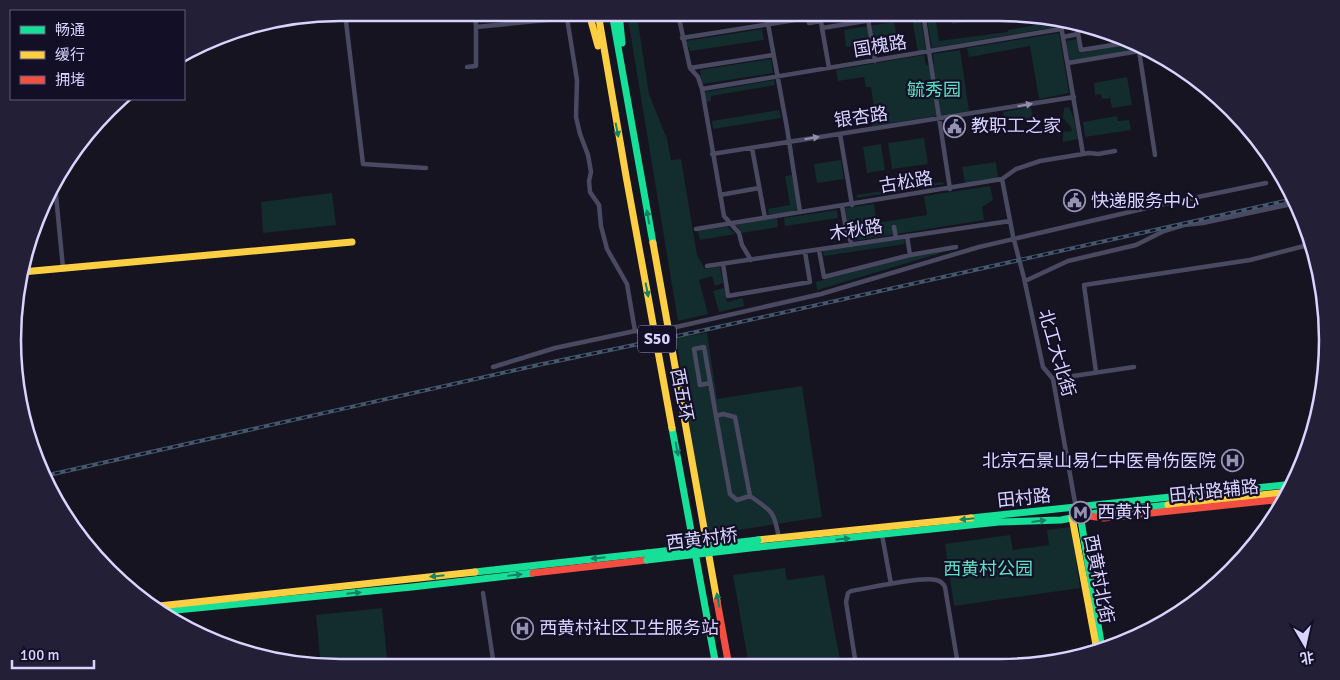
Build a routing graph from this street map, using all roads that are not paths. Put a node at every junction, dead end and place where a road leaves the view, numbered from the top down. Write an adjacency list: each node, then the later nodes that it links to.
1 (346, 21): 49 (street)
2 (476, 21): 19 (street)
3 (537, 21): 19 (street)
4 (567, 21): 81 (street)
5 (591, 21): 40 (main road)
6 (599, 21): 40 (main road, 西五环 / S50)
7 (613, 21): 39 (main road, 西五环 / S50)
8 (620, 21): 39 (main road)
9 (681, 21): 25 (street)
10 (767, 21): 18 (street)
11 (788, 21): 18 (street)
12 (809, 21): 14 (street)
13 (821, 21): 20 (street)
14 (821, 21)
15 (862, 21): 20 (street)
16 (868, 21): 31 (street)
17 (924, 21): 27 (street)
18 (768, 24): 25 (street); 30 (street)
19 (476, 27): 33 (street)
20 (822, 28): 35 (street)
21 (1062, 29): 24 (street); 27 (street, 国槐路)
22 (1077, 31): 23 (street)
23 (1078, 34): 24 (street); 26 (street)
24 (1063, 37): 32 (street)
25 (682, 38): 34 (street)
26 (1118, 44)
27 (928, 52): 31 (street, 国槐路); 41 (street)
28 (1135, 52): 32 (street)
29 (1139, 53): 48 (street)
30 (774, 55): 34 (street); 36 (street)
31 (874, 61): 35 (street, 国槐路)
32 (1068, 63): 38 (street)
33 (467, 67)
34 (690, 68): 37 (street)
35 (829, 68): 36 (street, 国槐路)
36 (778, 77): 37 (street, 国槐路); 43 (street)
37 (702, 89): 46 (street)
38 (1074, 97): 41 (street, 银杏路, one-way to 38); 47 (street)
39 (626, 100): 108 (main road, 西五环 / S50, one-way to 39)
40 (612, 103): 107 (main road, 西五环 / S50, one-way to 107)
41 (939, 119): 42 (street, 银杏路); 53 (street)
42 (840, 134): 43 (street, 银杏路, one-way to 42); 56 (street)
43 (789, 141): 44 (street, 银杏路); 59 (street)
44 (752, 148): 46 (street, 银杏路); 52 (street)
45 (1115, 151): 47 (street, 古松路)
46 (712, 154): 54 (street)
47 (1083, 154): 50 (street, 古松路)
48 (1155, 155)
49 (426, 168)
50 (1002, 180): 53 (street, 古松路); 61 (street, 北工大北街)
51 (1266, 183): 66 (street)
52 (759, 188): 54 (street); 60 (street)
53 (950, 189): 56 (street, 古松路)
54 (720, 195): 62 (street)
55 (56, 196): 78 (street)
56 (852, 205): 58 (street, 古松路)
57 (1289, 205): 80 (street)
58 (842, 206): 59 (street, 古松路); 69 (street)
59 (800, 212): 60 (street, 古松路)
60 (765, 218): 62 (street, 古松路)
61 (1010, 221): 65 (street, 木秋路); 66 (street, 北工大北街)
62 (730, 224): 64 (street, 古松路); 75 (street)
63 (894, 227): 67 (street)
64 (696, 230)
65 (906, 236): 67 (street, 木秋路); 74 (street)
66 (1014, 237): 80 (street, 北工大北街); 81 (street, bridge)
67 (896, 238): 69 (street, 木秋路)
68 (352, 242): 78 (main road)
69 (852, 244): 72 (street, 木秋路)
70 (1304, 246): 84 (street)
71 (956, 247): 74 (street)
72 (819, 250): 73 (street, 木秋路); 74 (street)
73 (805, 252): 75 (street, 木秋路); 76 (street)
74 (910, 255)
75 (751, 260): 76 (street, 木秋路)
76 (723, 264): 77 (street, 木秋路)
77 (707, 266)
78 (63, 268): 79 (main road)
79 (29, 271)
80 (1025, 281): 85 (street, 北工大北街)
81 (635, 331): 82 (street)
82 (493, 367)
83 (1134, 367): 84 (street)
84 (1096, 372): 85 (street)
85 (1053, 379): 93 (street, 北工大北街)
86 (710, 383): 86 (street); 87 (street)
87 (716, 416): 90 (street); 90 (street)
88 (1284, 485): 93 (main road, 田村路)
89 (1279, 493): 94 (main road, 田村路)
90 (750, 496): 97 (street)
91 (1273, 500): 92 (street); 94 (main road, 田村路辅路)
92 (1273, 504)
93 (1076, 508): 94 (main road, 西黄村北街); 95 (main road, 西黄村北街); 97 (main road, 田村路, one-way to 97)
94 (1084, 516): 95 (main road, 田村路); 104 (main road, 西黄村北街)
95 (1072, 517): 96 (main road, 田村路, one-way to 95); 105 (main road, 西黄村北街)
96 (882, 535): 98 (main road, 田村路, one-way to 96); 100 (street)
97 (779, 538): 98 (main road, 田村路)
98 (759, 544): 99 (main road, 西黄村桥, bridge)
99 (647, 556): 102 (main road, one-way to 102); 103 (main road, one-way to 99)
100 (891, 584): 109 (street); 110 (street)
101 (483, 593): 106 (street)
102 (164, 606)
103 (172, 610)
104 (1101, 642)
105 (1095, 644)
106 (493, 659)
107 (715, 659)
108 (728, 659)
109 (855, 659)
110 (957, 659)

